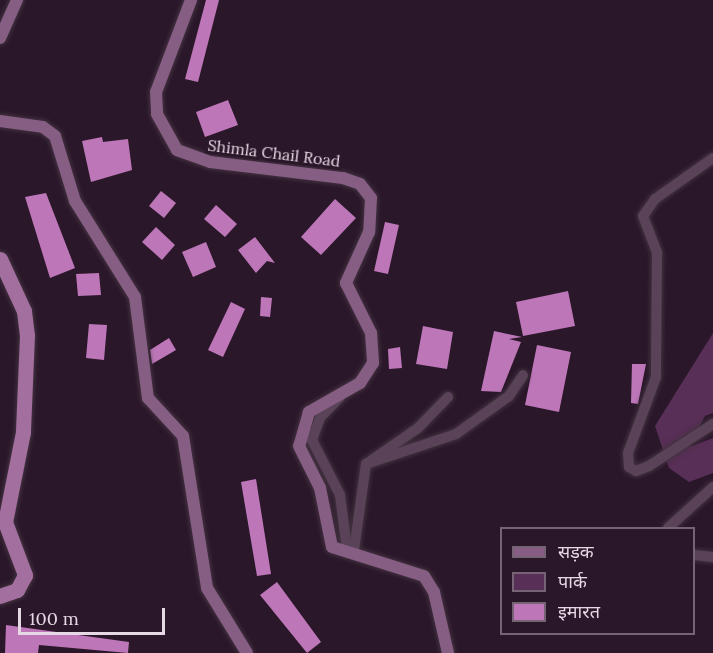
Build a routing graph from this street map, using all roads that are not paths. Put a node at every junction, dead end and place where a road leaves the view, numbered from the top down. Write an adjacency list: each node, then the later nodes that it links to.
1 (17, 0): 3 (main road)
2 (191, 0): 8 (main road, Shimla Chail Road)
3 (0, 38)
4 (0, 121): 17 (main road)
5 (713, 158): 10 (street)
6 (0, 259): 16 (highway)
7 (523, 375): 11 (street)
8 (344, 392): 11 (street); 18 (main road, Shimla Chail Road)
9 (448, 397): 11 (street)
10 (713, 424)
11 (366, 464)
12 (713, 487): 13 (street)
13 (669, 527)
14 (695, 555): 15 (street)
15 (713, 557)
16 (0, 596)
17 (247, 653)
18 (448, 653)

